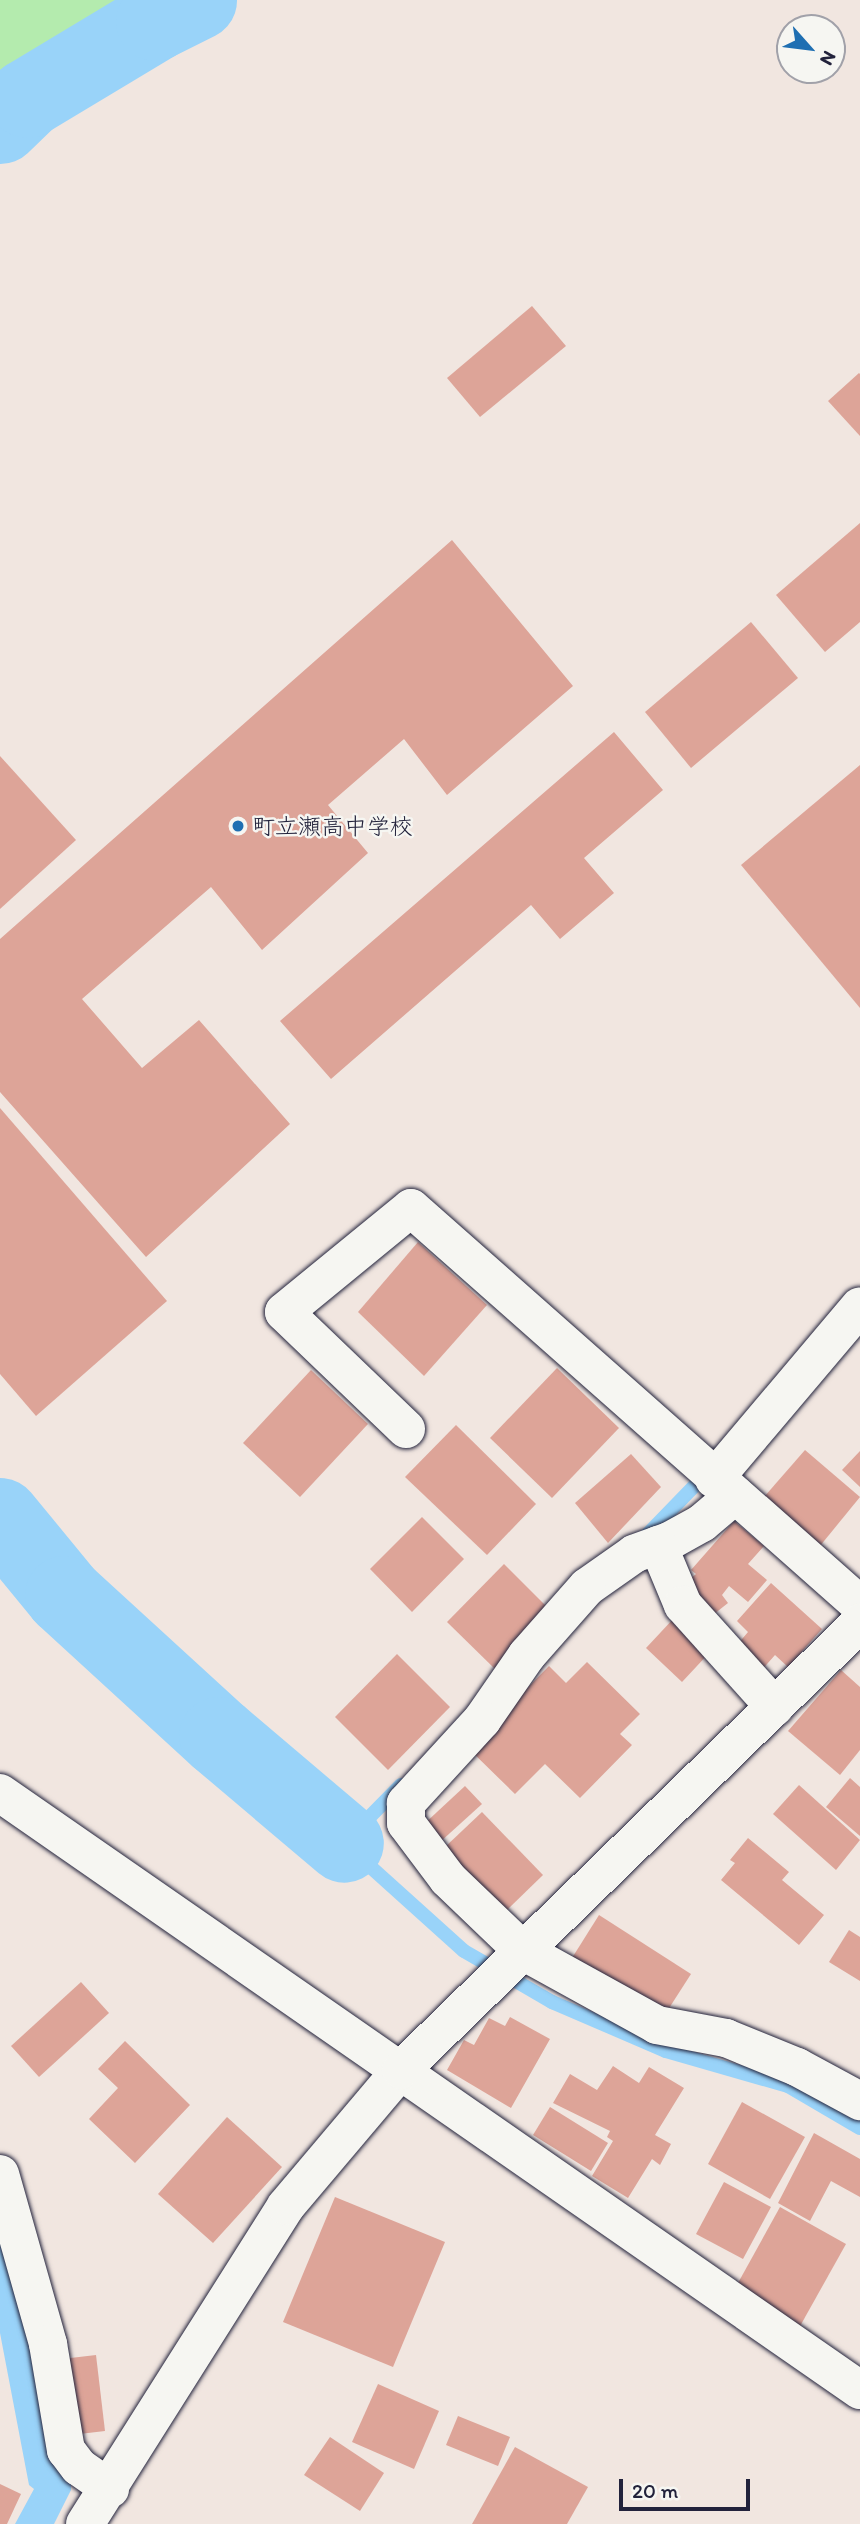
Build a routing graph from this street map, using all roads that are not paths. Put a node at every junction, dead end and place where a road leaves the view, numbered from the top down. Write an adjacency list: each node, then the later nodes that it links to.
1 (852, 1313): 3 (street)
2 (406, 1429): 3 (street)
3 (725, 1487): 4 (street); 5 (street)
4 (658, 1545): 7 (street); 9 (street)
5 (860, 1605)
6 (860, 1623): 7 (street)
7 (775, 1707): 9 (street)
8 (0, 1793): 10 (street)
9 (523, 1951): 10 (street); 11 (street)
10 (401, 2070): 13 (street); 14 (street)
11 (860, 2101)
12 (0, 2174): 14 (street)
13 (860, 2390)
14 (110, 2488): 15 (street)
15 (85, 2524)

